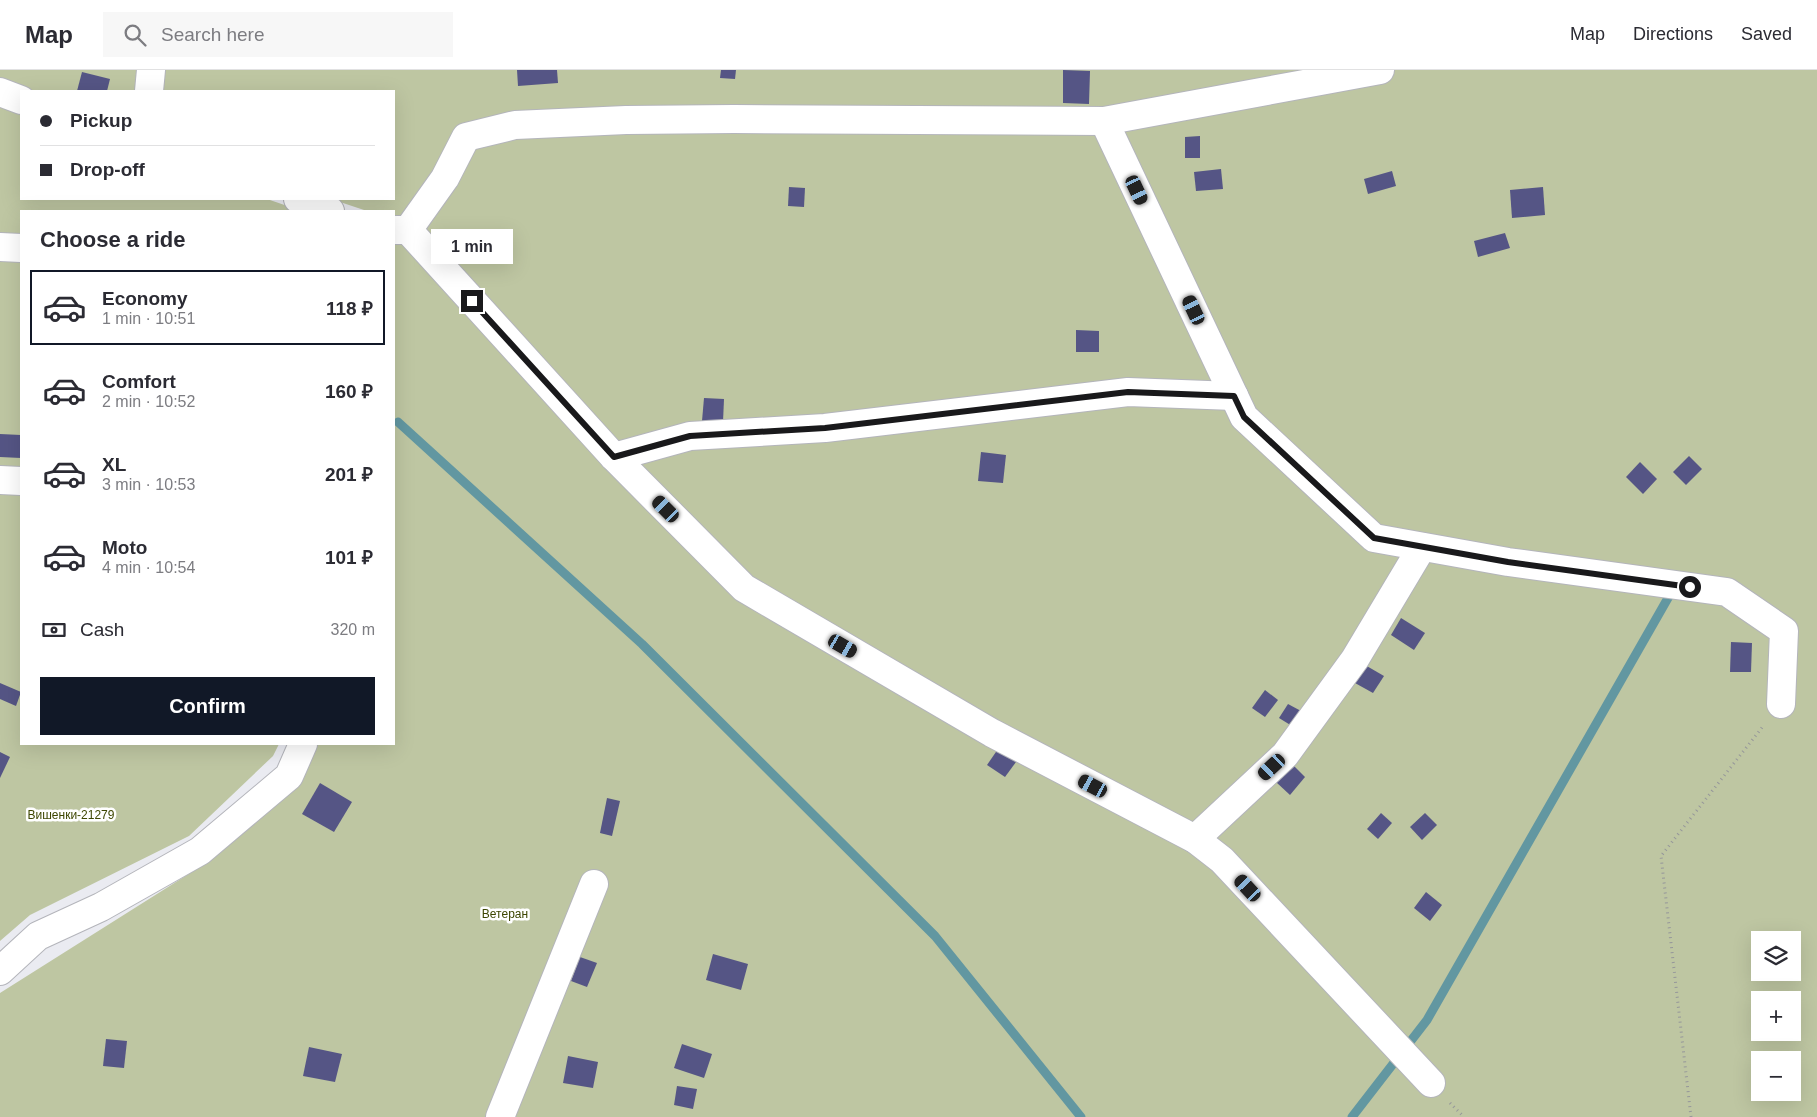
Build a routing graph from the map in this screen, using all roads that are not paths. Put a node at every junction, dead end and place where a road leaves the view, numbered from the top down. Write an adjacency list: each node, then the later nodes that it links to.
1 (151, 70): 3 (street)
2 (1380, 70): 6 (street)
3 (149, 90)
4 (0, 92): 5 (street)
5 (20, 100)
6 (1104, 121): 9 (street); 12 (street)
7 (301, 200): 8 (street)
8 (327, 210)
9 (401, 230): 13 (street)
10 (0, 247): 11 (street)
11 (20, 248)
12 (1234, 396): 13 (street); 16 (street)
13 (614, 457): 19 (street)
14 (0, 480): 15 (street)
15 (20, 481)
16 (1422, 547): 17 (street); 19 (street)
17 (1781, 704)
18 (303, 745): 21 (street)
19 (1195, 839): 22 (street)
20 (594, 884): 23 (street)
21 (0, 970)
22 (1431, 1083)
23 (500, 1117)

